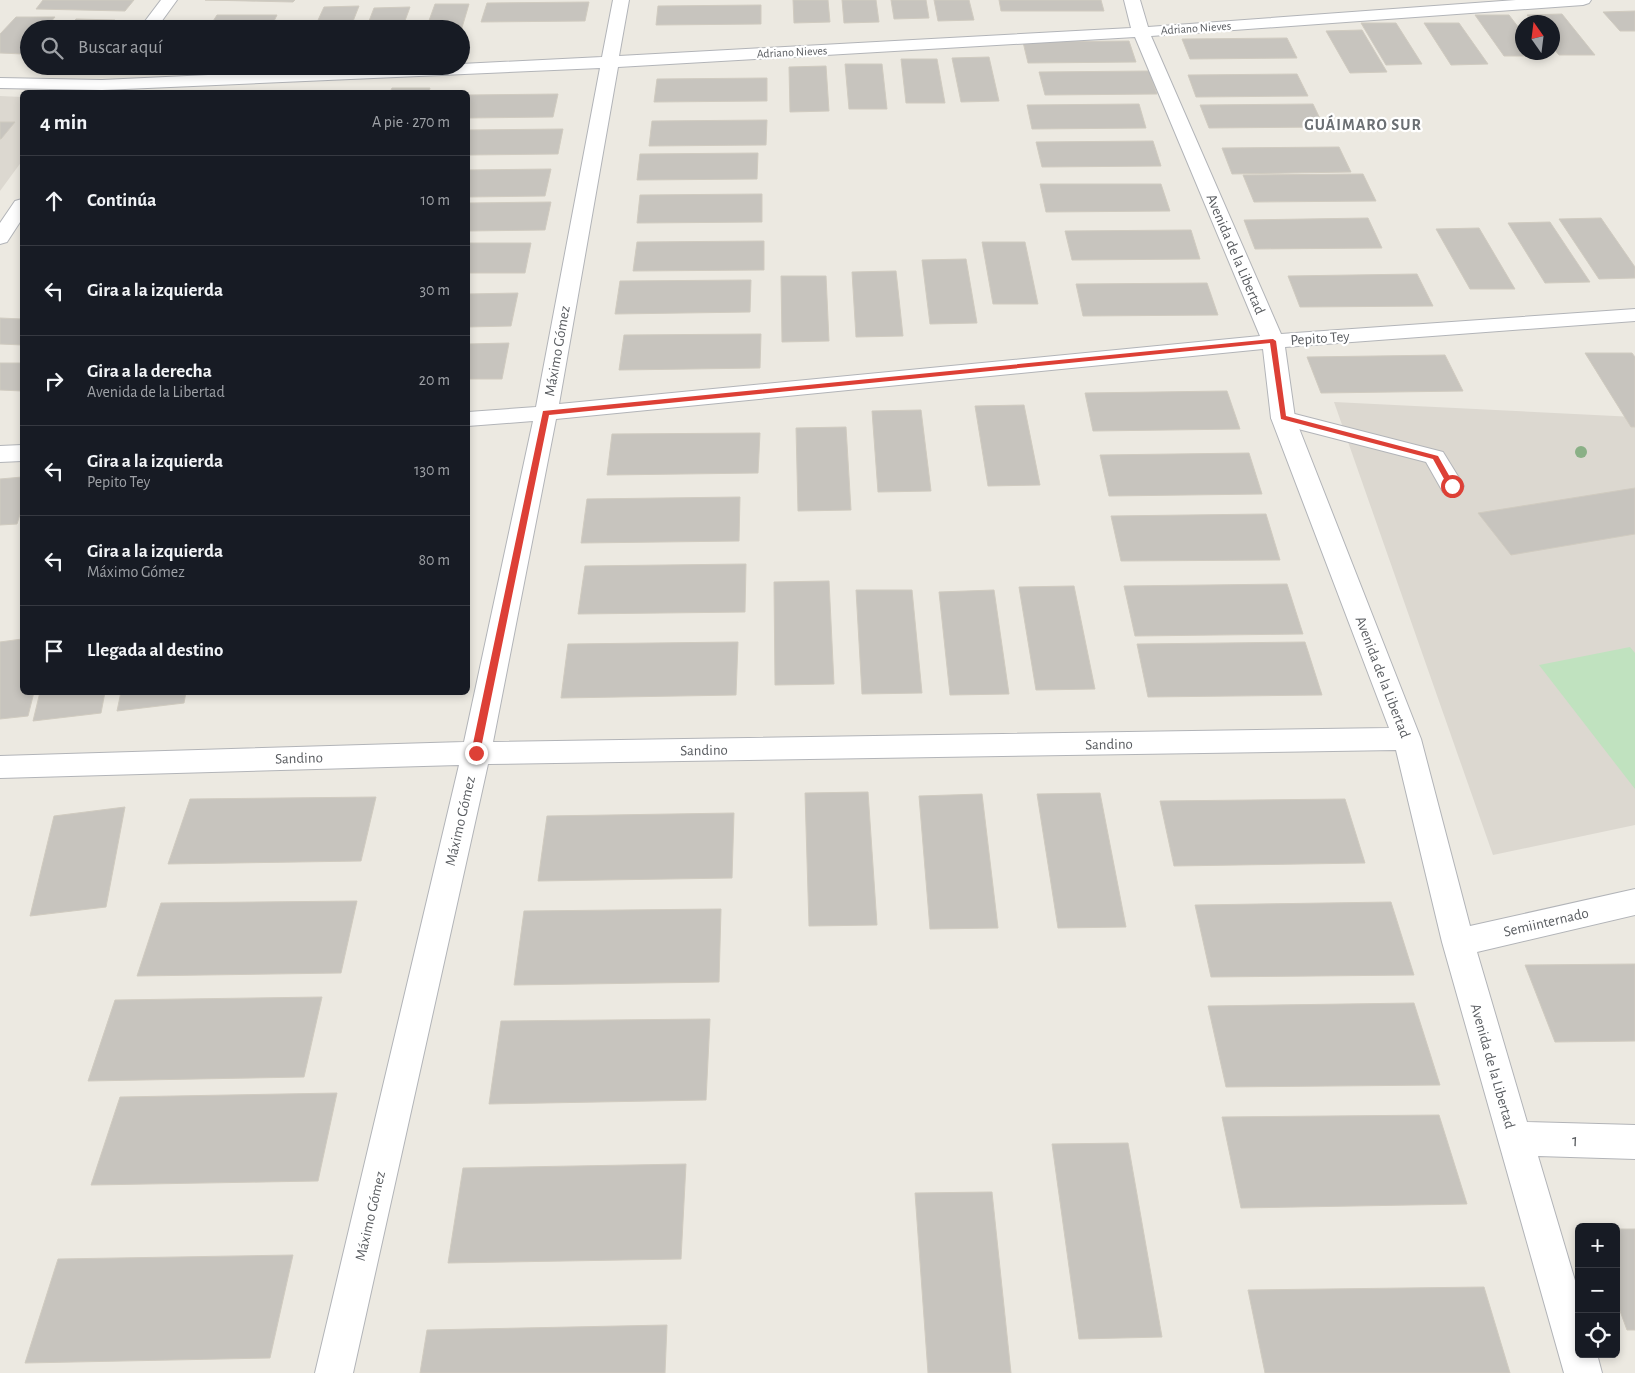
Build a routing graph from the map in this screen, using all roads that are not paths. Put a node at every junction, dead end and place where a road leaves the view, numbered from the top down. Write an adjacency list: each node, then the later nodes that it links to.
1 (169, 0): 5 (street)
2 (621, 0): 7 (street, Máximo Gómez)
3 (1132, 0): 6 (street, Avenida de la Libertad)
4 (1583, 0): 6 (street, Adriano Nieves)
5 (153, 20)
6 (1141, 32): 7 (street, Adriano Nieves); 16 (street, Avenida de la Libertad)
7 (609, 62): 8 (street, Adriano Nieves); 17 (street, Máximo Gómez)
8 (470, 69)
9 (110, 75): 12 (street)
10 (364, 75): 12 (street, Adriano Nieves)
11 (0, 83): 12 (street, Adriano Nieves)
12 (100, 89)
13 (20, 207): 14 (street)
14 (0, 238)
15 (1635, 315): 16 (street, Pepito Tey)
16 (1273, 341): 17 (street, Pepito Tey); 18 (street, Avenida de la Libertad)
17 (546, 413): 19 (street, Pepito Tey); 24 (street, Máximo Gómez)
18 (1283, 418): 22 (street); 23 (street, Avenida de la Libertad)
19 (470, 419)
20 (20, 453): 21 (street)
21 (0, 454)
22 (1452, 486)
23 (1408, 740): 24 (street, Sandino); 27 (street, Avenida de la Libertad)
24 (476, 753): 25 (street, Sandino); 30 (street, Máximo Gómez)
25 (0, 767)
26 (1635, 902): 27 (street, Semiinternado)
27 (1458, 942): 28 (street, Avenida de la Libertad)
28 (1514, 1138): 29 (street, 1); 31 (street, Avenida de la Libertad)
29 (1635, 1142)
30 (334, 1373)
31 (1583, 1373)

